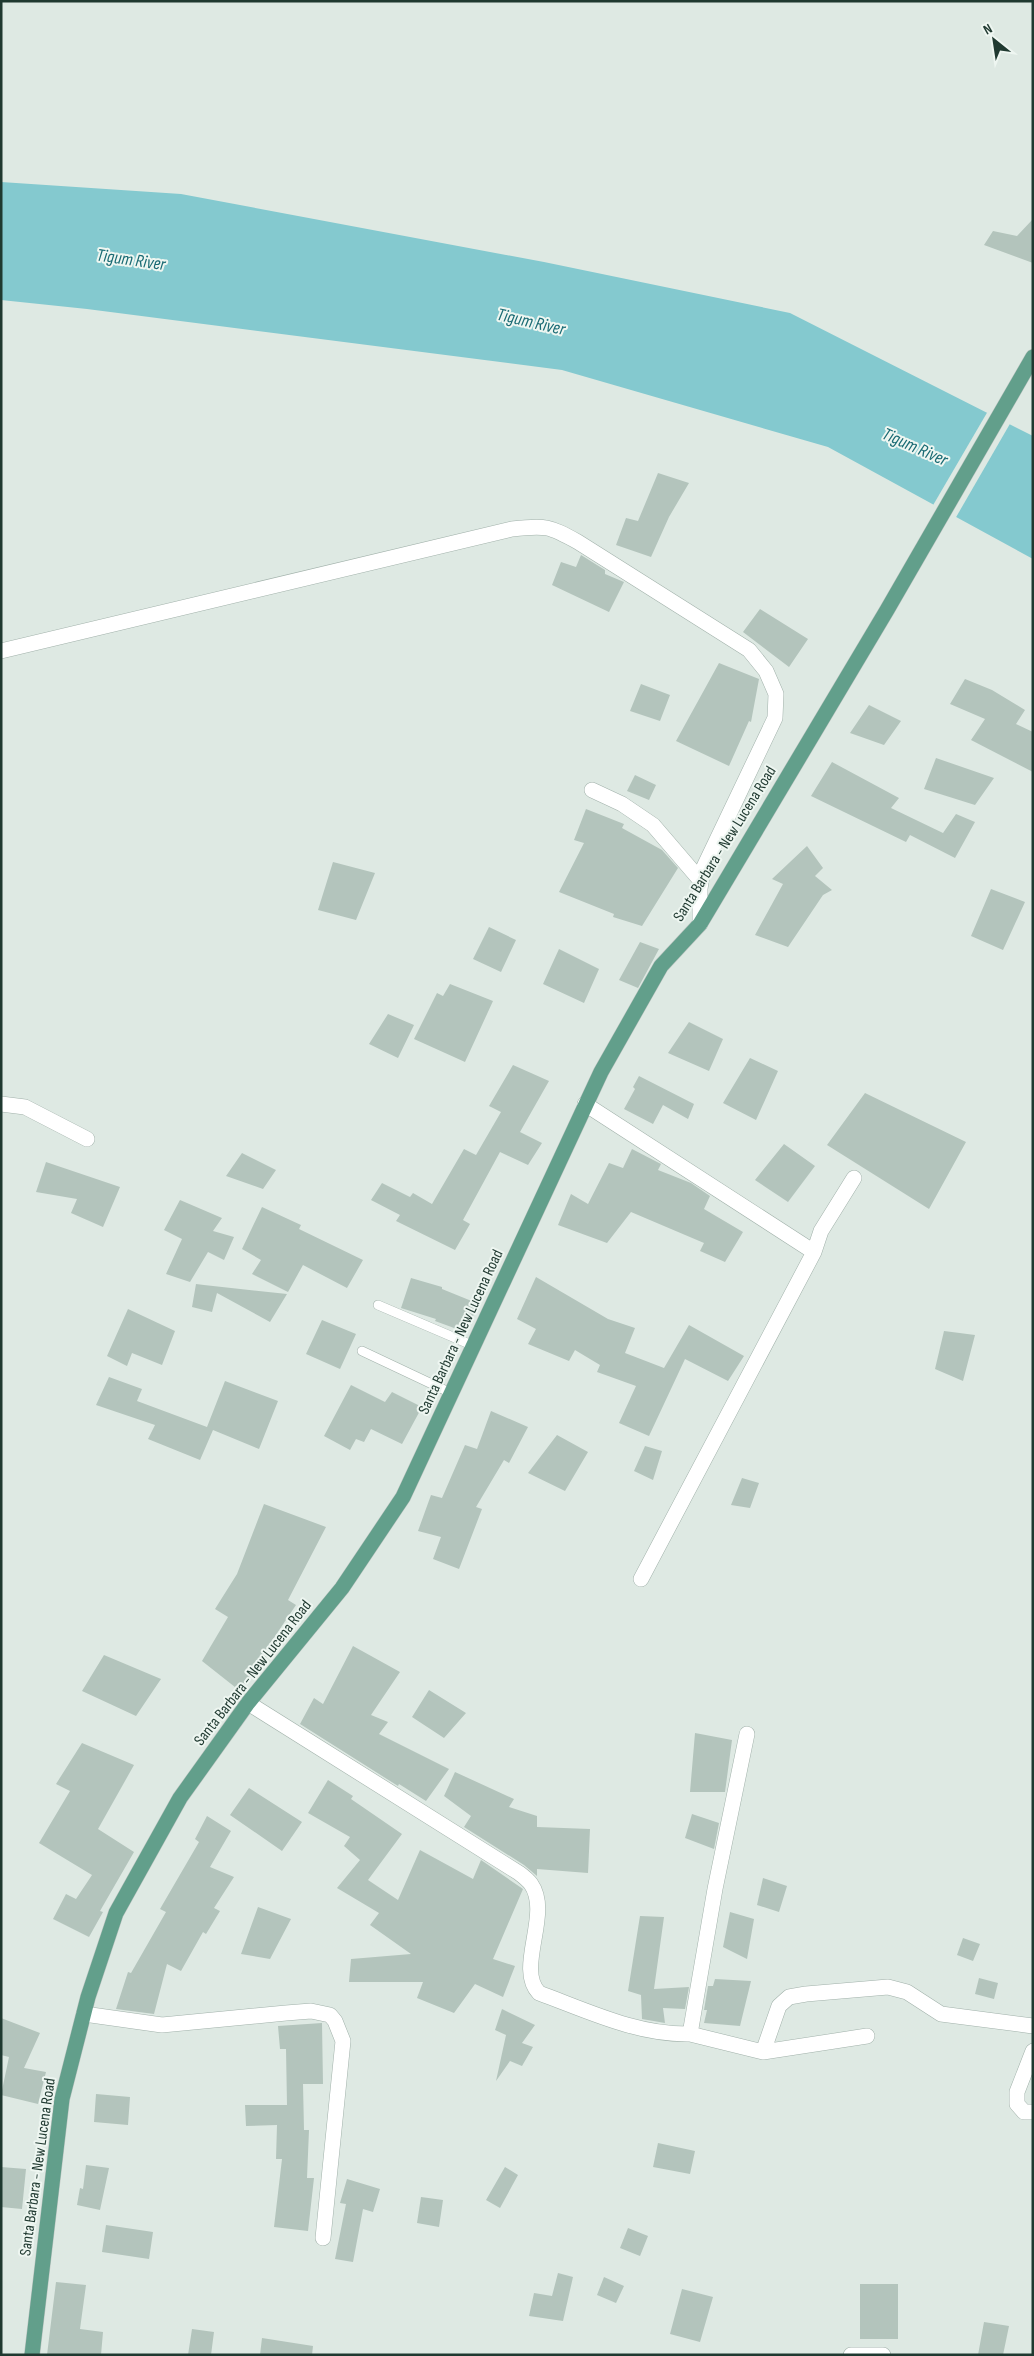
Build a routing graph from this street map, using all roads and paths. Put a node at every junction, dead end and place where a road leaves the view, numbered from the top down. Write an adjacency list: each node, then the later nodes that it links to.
1 (1033, 357): 5 (main road, Santa Barbara - New Lucena Road)
2 (1, 651): 4 (street)
3 (592, 790): 4 (street)
4 (701, 881): 5 (street)
5 (700, 924): 7 (main road, Santa Barbara - New Lucena Road)
6 (1, 1104): 8 (street)
7 (585, 1104): 10 (street); 12 (main road, Santa Barbara - New Lucena Road)
8 (87, 1139)
9 (854, 1178): 10 (street)
10 (814, 1252): 15 (street)
11 (378, 1305): 12 (lane)
12 (474, 1346): 14 (main road, Santa Barbara - New Lucena Road)
13 (362, 1351): 14 (lane)
14 (452, 1393): 16 (main road, Santa Barbara - New Lucena Road)
15 (641, 1579)
16 (248, 1703): 18 (main road, Santa Barbara - New Lucena Road); 20 (street)
17 (747, 1734): 20 (street)
18 (84, 2014): 25 (street); 26 (main road, Santa Barbara - New Lucena Road)
19 (1033, 2026): 23 (street)
20 (690, 2034): 23 (street)
21 (868, 2036): 23 (street)
22 (1033, 2051): 24 (street)
23 (763, 2052)
24 (1033, 2112)
25 (323, 2238)
26 (32, 2355)
27 (851, 2355): 28 (street)
28 (883, 2355)

